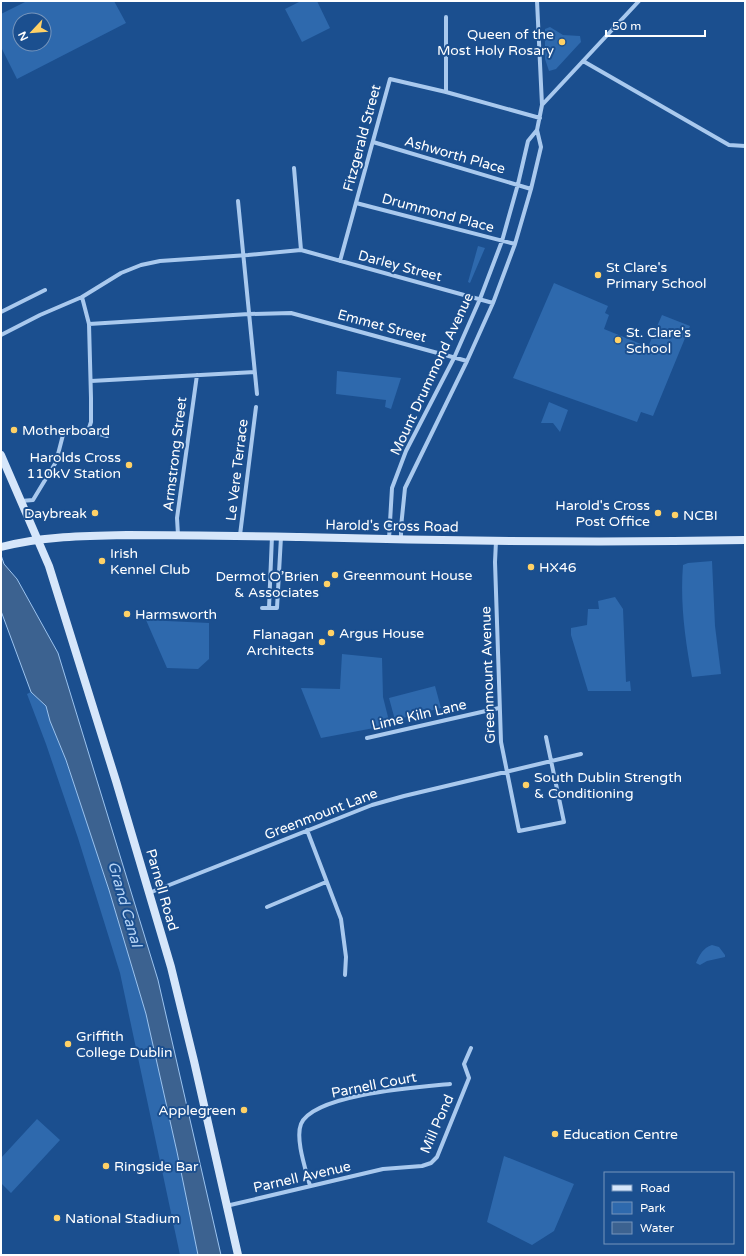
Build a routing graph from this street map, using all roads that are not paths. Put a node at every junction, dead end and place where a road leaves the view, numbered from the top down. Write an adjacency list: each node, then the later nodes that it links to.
1 (537, 1): 6 (street, Mount Drummond Avenue)
2 (639, 1): 4 (street)
3 (446, 17): 5 (street)
4 (584, 60): 6 (street); 10 (street)
5 (446, 92): 7 (street, Fitzgerald Street); 9 (street, Fitzgerald Street)
6 (542, 105): 7 (street, Mount Drummond Avenue)
7 (540, 118): 8 (street, Mount Drummond Avenue)
8 (537, 130): 12 (street, Mount Drummond Avenue); 13 (street, Mount Drummond Avenue)
9 (373, 142): 12 (street, Ashworth Place); 15 (street, Fitzgerald Street)
10 (745, 146)
11 (294, 168): 18 (street)
12 (518, 184): 13 (street, Ashworth Place); 16 (street, Mount Drummond Avenue)
13 (531, 189): 17 (street, Mount Drummond Avenue)
14 (238, 201): 19 (street)
15 (356, 203): 16 (street, Drummond Place); 20 (street, Fitzgerald Street)
16 (502, 241): 17 (street, Drummond Place); 23 (street, Mount Drummond Avenue)
17 (514, 244): 24 (street, Mount Drummond Avenue)
18 (300, 250): 19 (street); 20 (street, Darley Street)
19 (243, 256): 22 (street); 26 (street)
20 (340, 261): 23 (street, Darley Street)
21 (45, 290): 25 (street)
22 (82, 297): 27 (street); 28 (street)
23 (480, 299): 24 (street, Darley Street); 29 (street, Mount Drummond Avenue)
24 (493, 302): 30 (street, Mount Drummond Avenue)
25 (1, 312)
26 (249, 314): 27 (street, Emmet Street); 29 (street, Emmet Street); 31 (street)
27 (89, 324): 33 (street)
28 (1, 335)
29 (454, 358): 30 (street, Emmet Street); 45 (street, Mount Drummond Avenue)
30 (467, 361): 46 (street, Mount Drummond Avenue)
31 (255, 372): 32 (street); 34 (street)
32 (197, 375): 33 (street); 40 (street, Armstrong Street)
33 (92, 381): 36 (street)
34 (257, 394)
35 (256, 407): 41 (street, Le Vere Terrace)
36 (88, 431): 37 (street); 39 (street)
37 (107, 436)
38 (1, 455): 39 (main road, Parnell Road)
39 (20, 501): 44 (main road, Parnell Road)
40 (178, 535): 41 (main road, Harold's Cross Road); 44 (main road, Harold's Cross Road)
41 (240, 535): 42 (main road, Harold's Cross Road)
42 (272, 536): 43 (main road, Harold's Cross Road); 51 (street)
43 (281, 537): 45 (main road, Harold's Cross Road); 51 (street)
44 (38, 540): 49 (main road, Harold's Cross Road); 60 (main road, Parnell Road)
45 (389, 540): 46 (main road, Harold's Cross Road)
46 (401, 540): 48 (main road, Harold's Cross Road)
47 (745, 540): 48 (main road, Harold's Cross Road)
48 (496, 541): 52 (street, Greenmount Avenue)
49 (3, 546)
50 (262, 608): 51 (street)
51 (269, 608)
52 (499, 708): 54 (street, Lime Kiln Lane); 57 (street, Greenmount Avenue)
53 (546, 737): 56 (street)
54 (367, 738)
55 (581, 754): 56 (street, Greenmount Lane)
56 (551, 761): 57 (street, Greenmount Lane); 57 (street, Greenmount Avenue)
57 (506, 772): 58 (street, Greenmount Lane)
58 (307, 830): 59 (street); 60 (street, Greenmount Lane)
59 (326, 882): 61 (street); 62 (street)
60 (149, 893): 67 (main road, Parnell Road)
61 (267, 906)
62 (345, 975)
63 (471, 1048): 65 (street, Mill Pond)
64 (450, 1084): 66 (street, Parnell Court)
65 (383, 1169): 66 (street, Parnell Avenue)
66 (310, 1186): 67 (street, Parnell Avenue)
67 (226, 1206): 68 (main road, Parnell Road)
68 (238, 1255)

